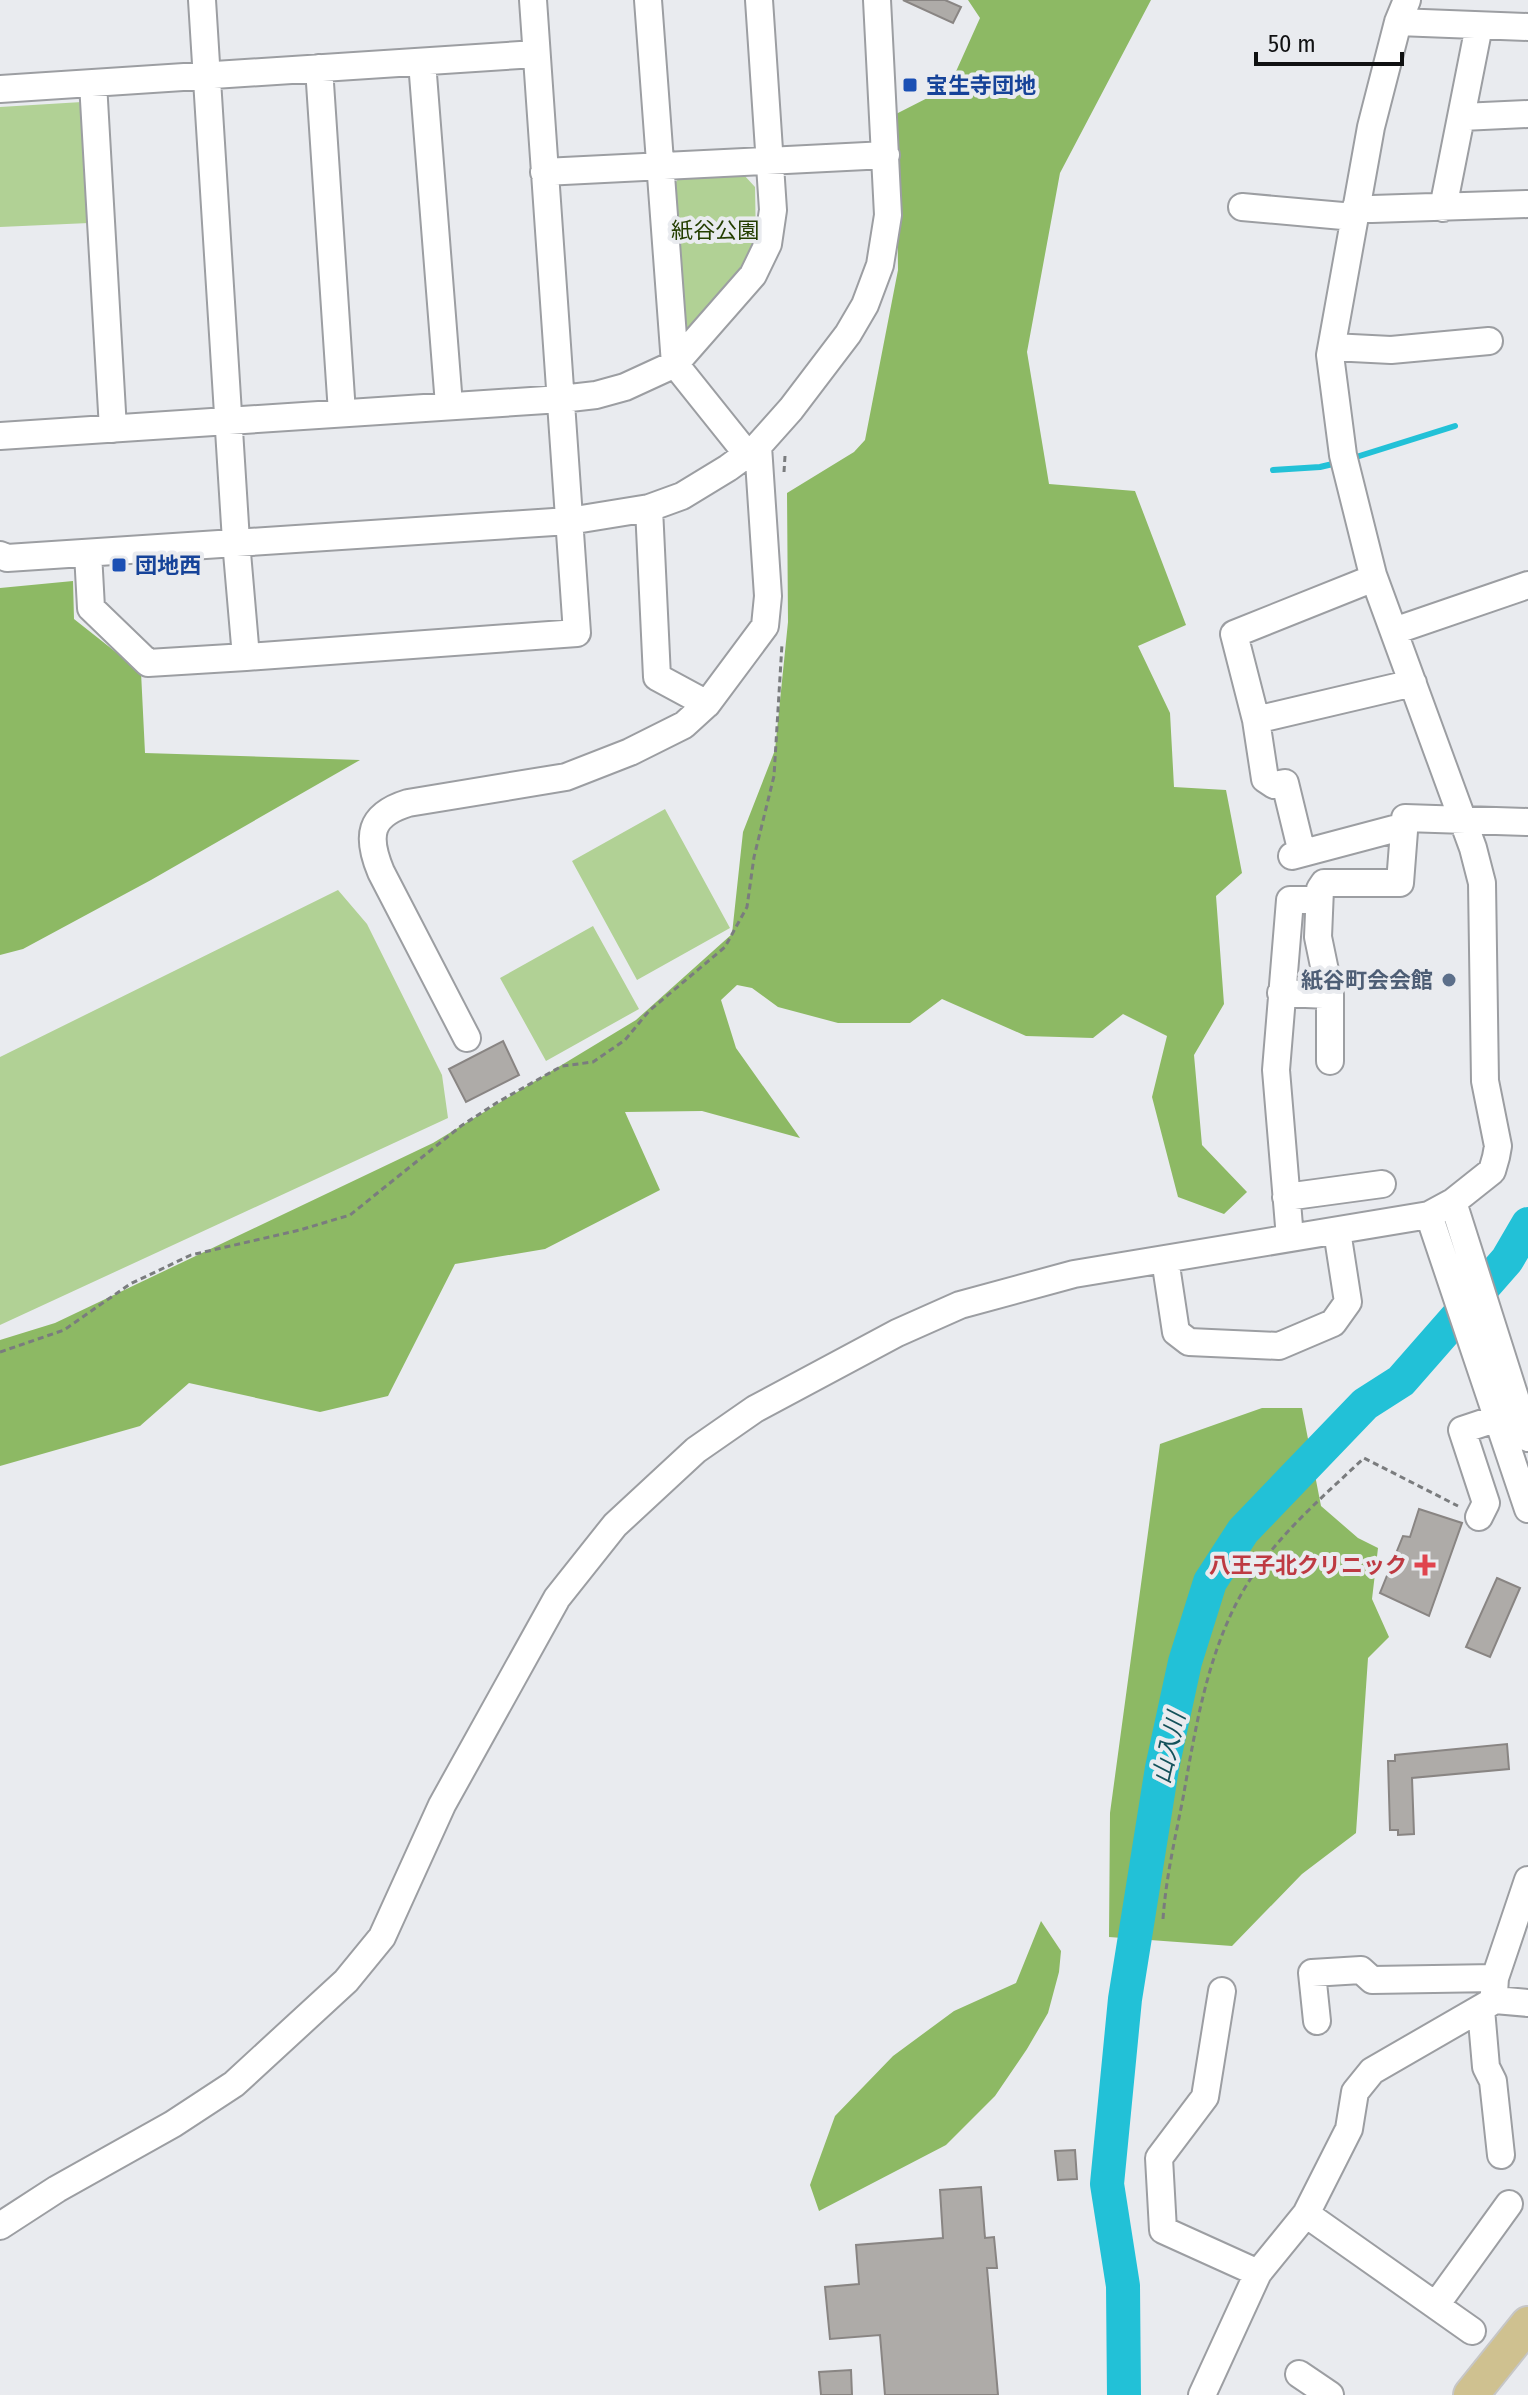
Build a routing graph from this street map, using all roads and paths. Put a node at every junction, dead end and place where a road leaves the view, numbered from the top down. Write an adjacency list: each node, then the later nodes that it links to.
1 (202, 0): 12 (street)
2 (533, 0): 9 (street)
3 (648, 0): 19 (street)
4 (759, 0): 18 (street)
5 (877, 0): 17 (street)
6 (1403, 11): 7 (street); 24 (street)
7 (1479, 26): 8 (street); 16 (street)
8 (1528, 27)
9 (536, 54): 10 (street); 20 (street)
10 (422, 62): 11 (street); 29 (street)
11 (319, 68): 12 (street); 30 (street)
12 (206, 77): 13 (street); 31 (street)
13 (93, 83): 14 (street); 32 (street)
14 (0, 89)
15 (1528, 114): 16 (street)
16 (1462, 117): 23 (street)
17 (886, 155): 18 (street); 34 (street)
18 (770, 161): 19 (street); 27 (street)
19 (658, 166): 20 (street); 27 (street)
20 (544, 172): 28 (street)
21 (1528, 204): 23 (street)
22 (1242, 207): 24 (street)
23 (1443, 208): 24 (street)
24 (1355, 212): 26 (street)
25 (1489, 341): 26 (street)
26 (1332, 347): 42 (street)
27 (675, 364): 28 (street); 34 (street)
28 (561, 399): 29 (street); 38 (street)
29 (449, 405): 30 (street)
30 (342, 413): 31 (street)
31 (229, 421): 32 (street); 39 (street)
32 (113, 429): 33 (street)
33 (0, 436)
34 (752, 450): 37 (street); 48 (street)
35 (785, 456): 36 (path)
36 (784, 484)
37 (649, 508): 38 (street); 48 (street)
38 (569, 521): 39 (street); 46 (street)
39 (236, 541): 40 (street); 46 (street)
40 (88, 553): 41 (street); 46 (street)
41 (0, 555)
42 (1374, 578): 44 (street); 49 (street)
43 (1528, 585): 44 (street)
44 (1394, 631): 47 (street)
45 (782, 642): 65 (path)
46 (246, 657)
47 (1413, 683): 49 (street); 50 (street)
48 (707, 704): 56 (street)
49 (1256, 720): 52 (street)
50 (1461, 820): 51 (street); 52 (street); 60 (street)
51 (1528, 822)
52 (1405, 826): 53 (street)
53 (1319, 900): 54 (street); 55 (street)
54 (1281, 993): 55 (street); 59 (street)
55 (1330, 995): 57 (street)
56 (467, 1038)
57 (1330, 1061)
58 (1382, 1184): 59 (street)
59 (1286, 1197): 63 (street)
60 (1453, 1202): 61 (street); 67 (street)
61 (1429, 1215): 62 (street); 66 (street)
62 (1337, 1231): 63 (street); 64 (street)
63 (1290, 1238): 64 (street)
64 (1165, 1259): 79 (street)
65 (0, 1352)
66 (1498, 1418): 68 (street); 69 (street)
67 (1528, 1438)
68 (1528, 1509)
69 (1479, 1517): 71 (path)
70 (1528, 1880): 73 (street)
71 (1163, 1919)
72 (1222, 1991): 80 (street)
73 (1490, 1996): 74 (street); 75 (street); 76 (street); 78 (street)
74 (1528, 2003)
75 (1317, 2021)
76 (1501, 2155)
77 (1509, 2204): 81 (street)
78 (1306, 2214): 80 (street); 81 (street)
79 (0, 2226)
80 (1258, 2273): 85 (street)
81 (1436, 2305): 83 (street)
82 (1528, 2324): 87 (main road)
83 (1472, 2331)
84 (1299, 2374): 86 (street)
85 (1202, 2395)
86 (1330, 2395)
87 (1471, 2395)

